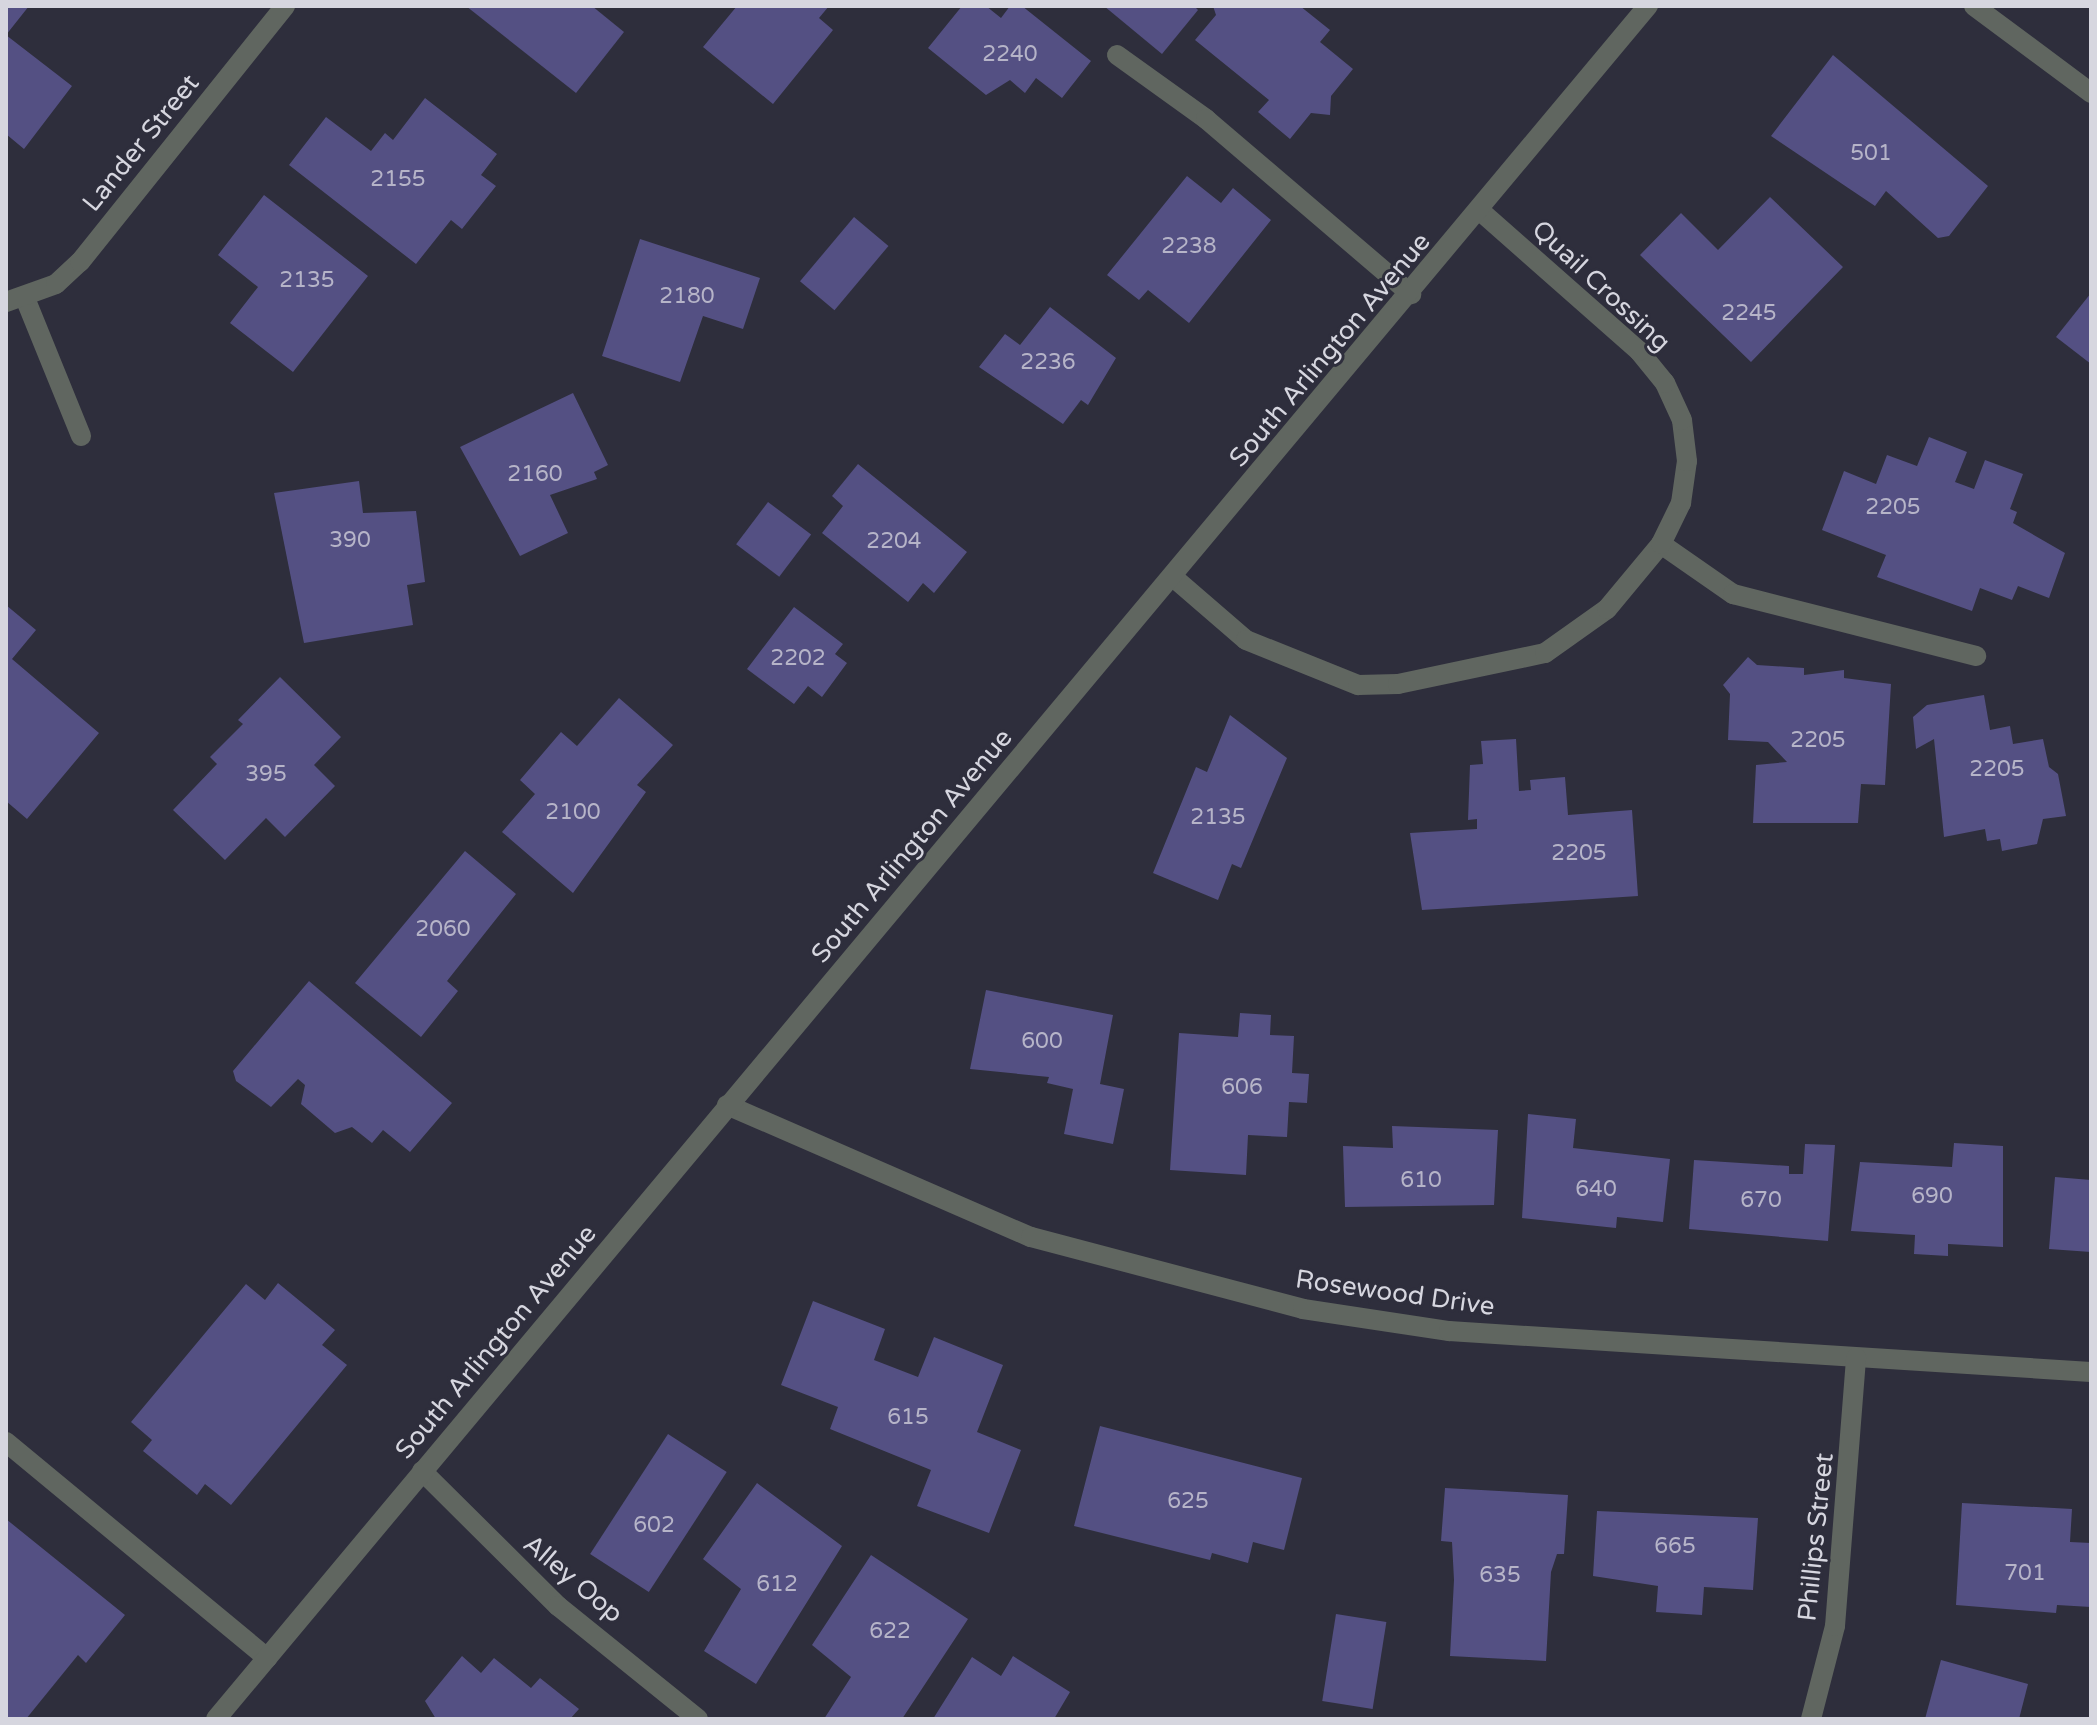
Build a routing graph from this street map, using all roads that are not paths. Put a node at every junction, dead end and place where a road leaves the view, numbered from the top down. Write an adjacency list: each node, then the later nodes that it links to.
1 (285, 6): 8 (street, Lander Street)
2 (1648, 6): 6 (street, South Arlington Avenue)
3 (1974, 6): 5 (street)
4 (1117, 55): 7 (street)
5 (2091, 93)
6 (1480, 211): 7 (street, South Arlington Avenue); 10 (street, Quail Crossing)
7 (1411, 294): 11 (street, South Arlington Avenue)
8 (15, 300): 9 (street)
9 (81, 436)
10 (1661, 544): 11 (street, Quail Crossing); 12 (street)
11 (1173, 577): 13 (street, South Arlington Avenue)
12 (1976, 656)
13 (727, 1105): 14 (street, Rosewood Drive); 17 (street, South Arlington Avenue)
14 (1856, 1358): 15 (street, Rosewood Drive); 21 (street, Phillips Street)
15 (2091, 1372)
16 (6, 1442): 18 (street)
17 (422, 1471): 18 (street, South Arlington Avenue); 20 (street, Alley Oop)
18 (267, 1658): 19 (street, South Arlington Avenue)
19 (216, 1719)
20 (698, 1719)
21 (1811, 1719)

